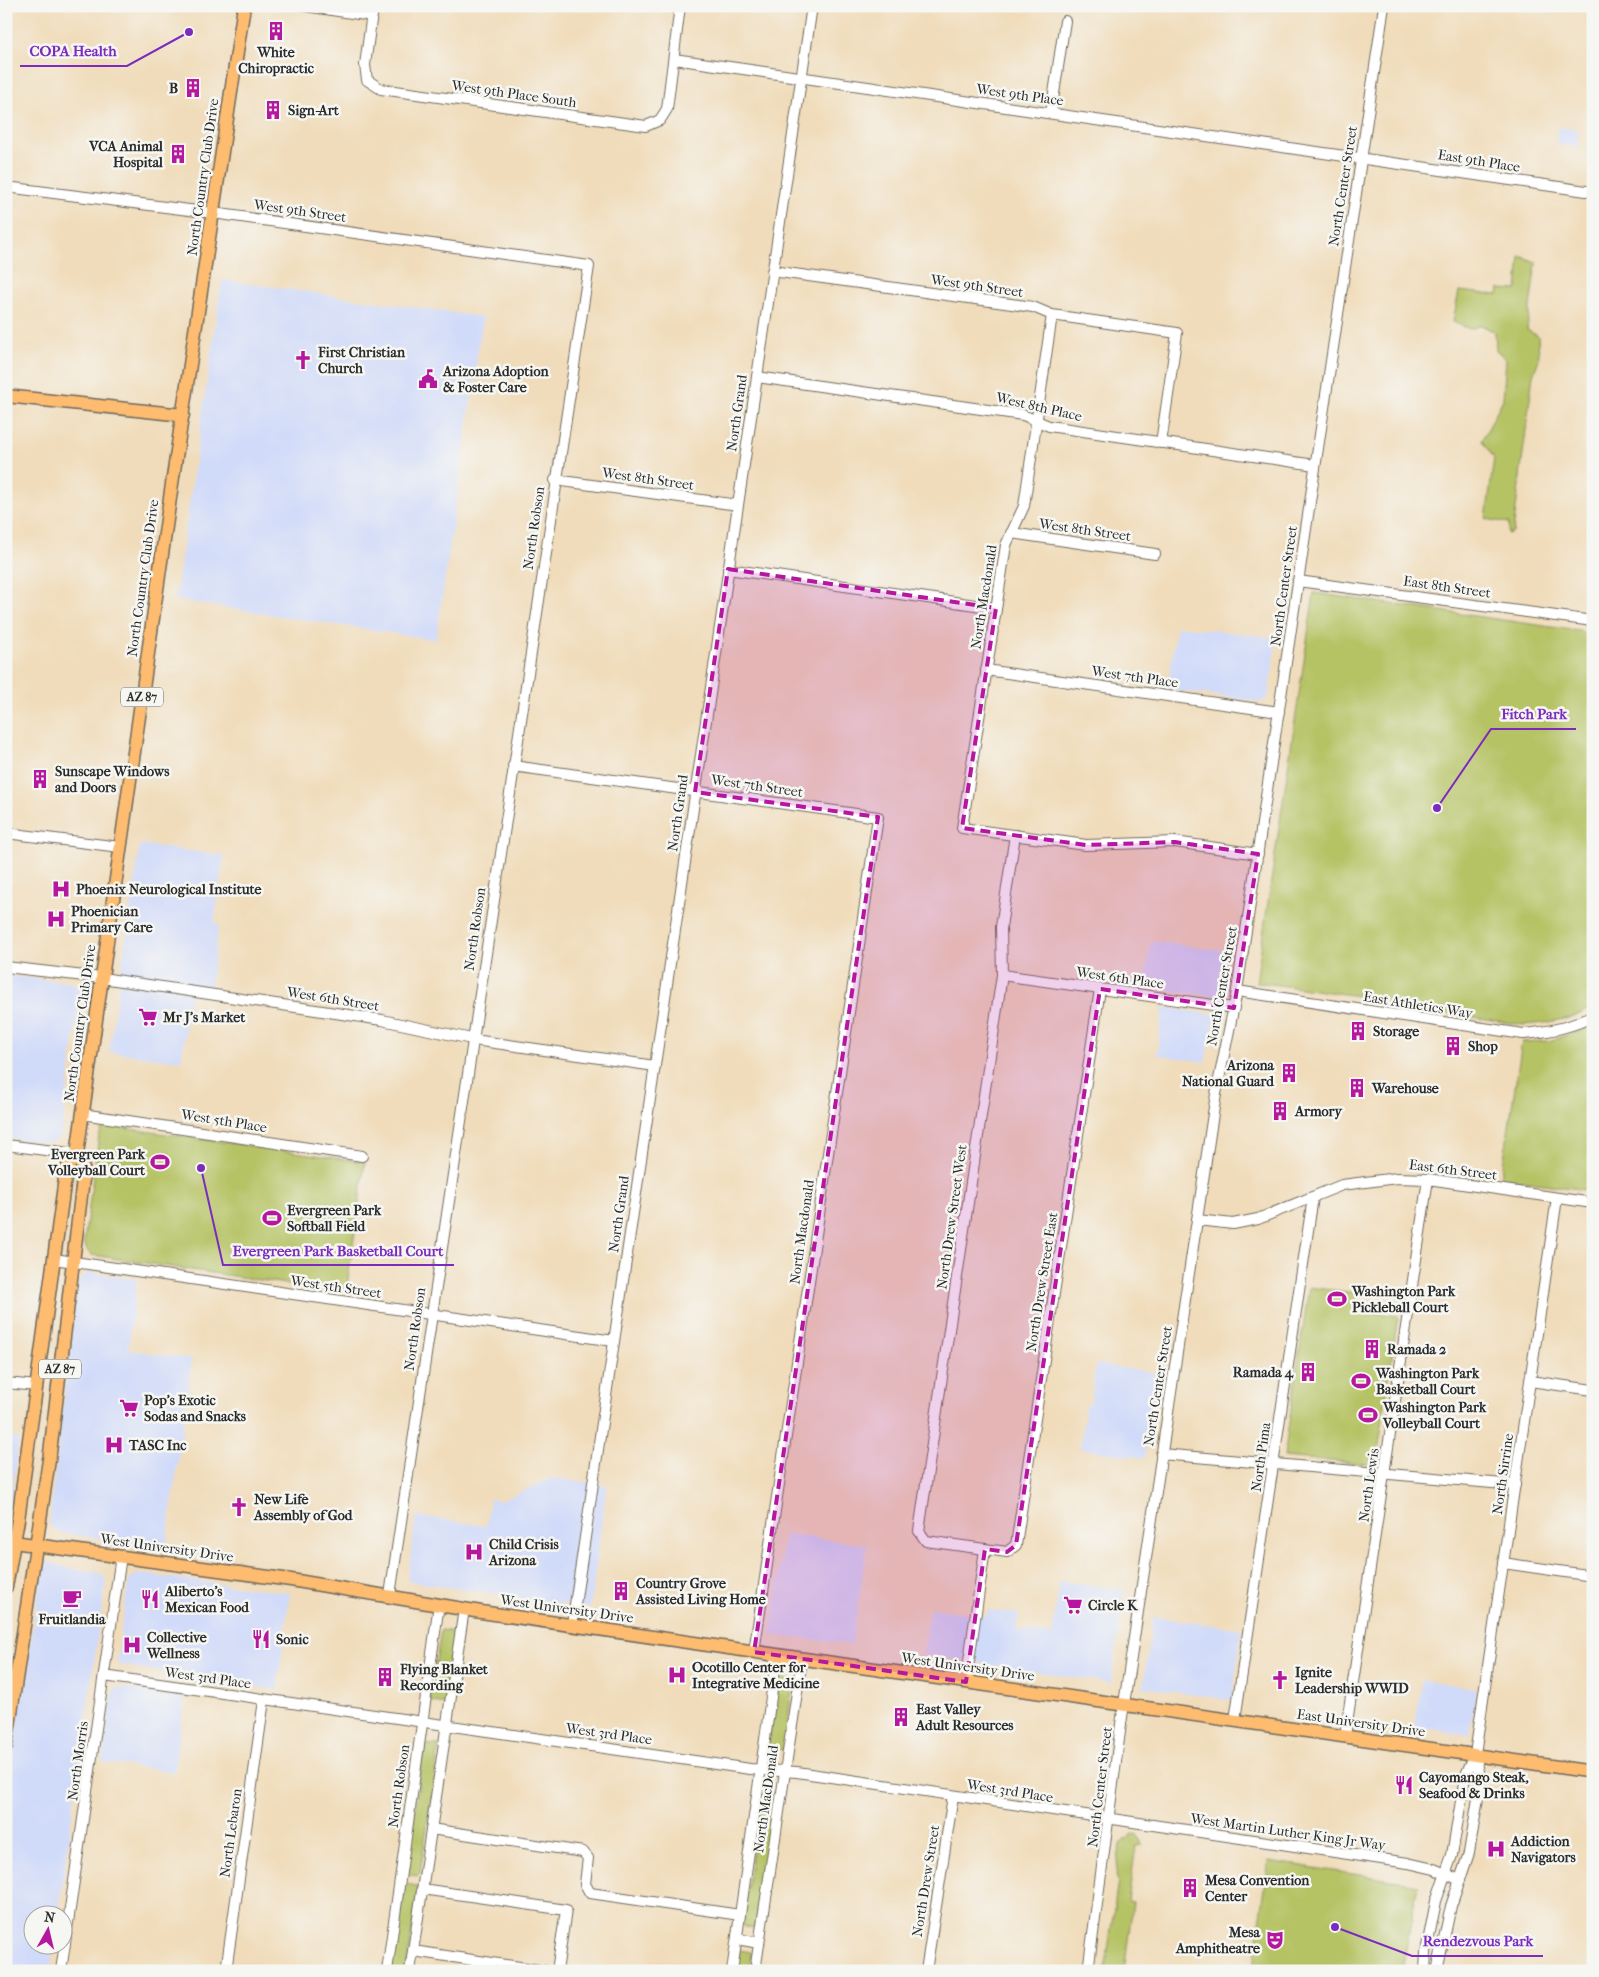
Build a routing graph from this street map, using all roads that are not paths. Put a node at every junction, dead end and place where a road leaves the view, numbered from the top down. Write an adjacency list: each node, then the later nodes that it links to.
1 (244, 6): 14 (main road, North Country Club Drive / AZ 87)
2 (305, 6): 6 (street)
3 (680, 6): 8 (street)
4 (812, 6): 9 (street, North Grand)
5 (1384, 6): 11 (street, North Center Street)
6 (373, 11): 8 (street, West 9th Place South)
7 (1065, 21): 10 (street)
8 (674, 59): 9 (street, West 9th Place)
9 (801, 77): 10 (street, West 9th Place); 16 (street, North Grand)
10 (1051, 113): 11 (street, West 9th Place)
11 (1362, 157): 13 (street, East 9th Place); 23 (street, North Center Street)
12 (6, 187): 14 (street, West 9th Street)
13 (1593, 192)
14 (213, 213): 15 (street, West 9th Street); 20 (main road, North Country Club Drive / AZ 87)
15 (589, 266): 24 (street, North Robson)
16 (772, 271): 17 (street, West 9th Street); 18 (street, North Grand)
17 (1052, 315): 21 (street, North Macdonald); 22 (street, West 9th Street)
18 (756, 377): 21 (street, West 8th Place); 25 (street, North Grand)
19 (6, 396): 20 (main road)
20 (183, 415): 39 (main road, North Country Club Drive / AZ 87)
21 (1036, 420): 22 (street, West 8th Place); 26 (street, North Macdonald)
22 (1161, 443): 23 (street, West 8th Place)
23 (1315, 465): 29 (street, North Center Street)
24 (555, 480): 25 (street, West 8th Street); 34 (street, North Robson)
25 (738, 505): 28 (street, North Grand)
26 (1012, 533): 27 (street, West 8th Street); 30 (street, North Macdonald)
27 (1155, 554)
28 (728, 569): 30 (street); 35 (street, North Grand)
29 (1298, 580): 31 (street, East 8th Street); 33 (street, North Center Street)
30 (996, 608): 32 (street, North Macdonald)
31 (1593, 621)
32 (986, 670): 33 (street, West 7th Place); 38 (street, North Macdonald)
33 (1279, 712): 40 (street, North Center Street)
34 (513, 766): 35 (street, West 7th Street); 48 (street, North Robson)
35 (695, 792): 36 (street, West 7th Street); 49 (street, North Grand)
36 (878, 817): 82 (street, North Macdonald)
37 (6, 833): 39 (street)
38 (1015, 835): 40 (street); 42 (street, North Drew Street West)
39 (120, 847): 43 (main road, North Country Club Drive / AZ 87)
40 (1258, 854): 45 (street, North Center Street)
41 (6, 967): 43 (street, West 6th Street)
42 (1002, 975): 44 (street, West 6th Place); 73 (street, North Drew Street West)
43 (102, 978): 48 (street, West 6th Street); 50 (main road, North Country Club Drive / AZ 87)
44 (1100, 989): 46 (street, West 6th Place); 73 (street, North Drew Street East)
45 (1237, 991): 46 (street, North Center Street); 47 (street, East Athletics Way)
46 (1234, 1008): 58 (street, North Center Street)
47 (1593, 1016)
48 (472, 1039): 49 (street, West 6th Street); 61 (street, North Robson)
49 (654, 1066): 62 (street, North Grand)
50 (82, 1114): 52 (main road, North Country Club Drive / AZ 87); 53 (street, West 5th Place)
51 (6, 1145): 52 (street)
52 (77, 1154): 59 (main road, North Country Club Drive / AZ 87); 60 (main road, North Country Club Drive / AZ 87)
53 (362, 1156)
54 (1428, 1179): 55 (street, East 6th Street); 56 (street, East 6th Street); 69 (street, North Lewis)
55 (1313, 1197): 58 (street, East 6th Street); 68 (street, North Pima)
56 (1557, 1198): 57 (street, East 6th Street); 63 (street, North Sirrine)
57 (1593, 1203)
58 (1197, 1220): 67 (street, North Center Street)
59 (54, 1258): 60 (street, West 5th Street); 65 (main road, North Country Club Drive / AZ 87)
60 (72, 1261): 61 (street, West 5th Street); 72 (main road, North Country Club Drive / AZ 87)
61 (432, 1315): 62 (street, West 5th Street); 78 (street, North Robson)
62 (614, 1341): 81 (street, North Grand)
63 (1530, 1381): 66 (street); 70 (street, North Sirrine)
64 (6, 1383): 65 (street)
65 (37, 1386): 71 (main road, North Country Club Drive / AZ 87)
66 (1593, 1390)
67 (1161, 1454): 68 (street); 88 (street, North Center Street)
68 (1273, 1464): 69 (street); 89 (street, North Pima)
69 (1384, 1474): 70 (street); 92 (street, North Lewis)
70 (1515, 1485): 75 (street, North Sirrine)
71 (10, 1541): 72 (main road, West University Drive); 77 (main road, North Country Club Drive / AZ 87)
72 (36, 1545): 74 (main road, West University Drive); 93 (main road, North Country Club Drive / AZ 87)
73 (985, 1549): 86 (street)
74 (122, 1556): 78 (main road, West University Drive); 85 (street, North Morris)
75 (1503, 1563): 76 (street); 94 (street, North Sirrine)
76 (1593, 1576)
77 (6, 1587)
78 (390, 1595): 79 (main road, West University Drive)
79 (439, 1604): 80 (main road, West University Drive); 90 (street, North Robson)
80 (464, 1609): 81 (main road, West University Drive); 91 (street)
81 (572, 1625): 82 (main road, West University Drive)
82 (754, 1652): 83 (main road, West University Drive)
83 (777, 1655): 84 (main road, West University Drive); 95 (street, North MacDonald)
84 (802, 1659): 86 (main road, West University Drive); 96 (street, North MacDonald)
85 (104, 1676): 87 (street, West 3rd Place); 108 (street, North Morris)
86 (966, 1682): 88 (main road, West University Drive)
87 (264, 1700): 90 (street, West 3rd Place); 109 (street, North Lebaron)
88 (1124, 1705): 89 (main road, East University Drive); 99 (street, North Center Street)
89 (1236, 1720): 92 (main road, East University Drive)
90 (423, 1721): 91 (street, West 3rd Place); 110 (street, North Robson)
91 (447, 1724): 95 (street, West 3rd Place); 100 (street)
92 (1345, 1736): 94 (main road, East University Drive)
93 (6, 1746)
94 (1475, 1754): 97 (main road, East University Drive); 101 (street); 102 (street)
95 (762, 1770): 96 (street, West 3rd Place); 104 (street, North MacDonald)
96 (784, 1771): 98 (street, West 3rd Place); 106 (street, North MacDonald)
97 (1593, 1772)
98 (954, 1796): 99 (street, West 3rd Place); 116 (street, North Drew Street)
99 (1110, 1820): 101 (street, West Martin Luther King Jr Way); 117 (street, North Center Street)
100 (431, 1829): 103 (street); 104 (street)
101 (1446, 1874): 102 (street, West Martin Luther King Jr Way); 118 (street)
102 (1460, 1880): 119 (street)
103 (422, 1890): 107 (street); 113 (street)
104 (740, 1915): 105 (street, North MacDonald)
105 (737, 1939): 106 (street); 114 (street, North MacDonald)
106 (760, 1943): 115 (street, North MacDonald)
107 (413, 1951): 111 (street); 112 (street)
108 (61, 1971)
109 (226, 1971)
110 (387, 1971)
111 (410, 1971)
112 (546, 1971)
113 (558, 1971)
114 (732, 1971)
115 (755, 1971)
116 (926, 1971)
117 (1088, 1971)
118 (1425, 1971)
119 (1437, 1971)

